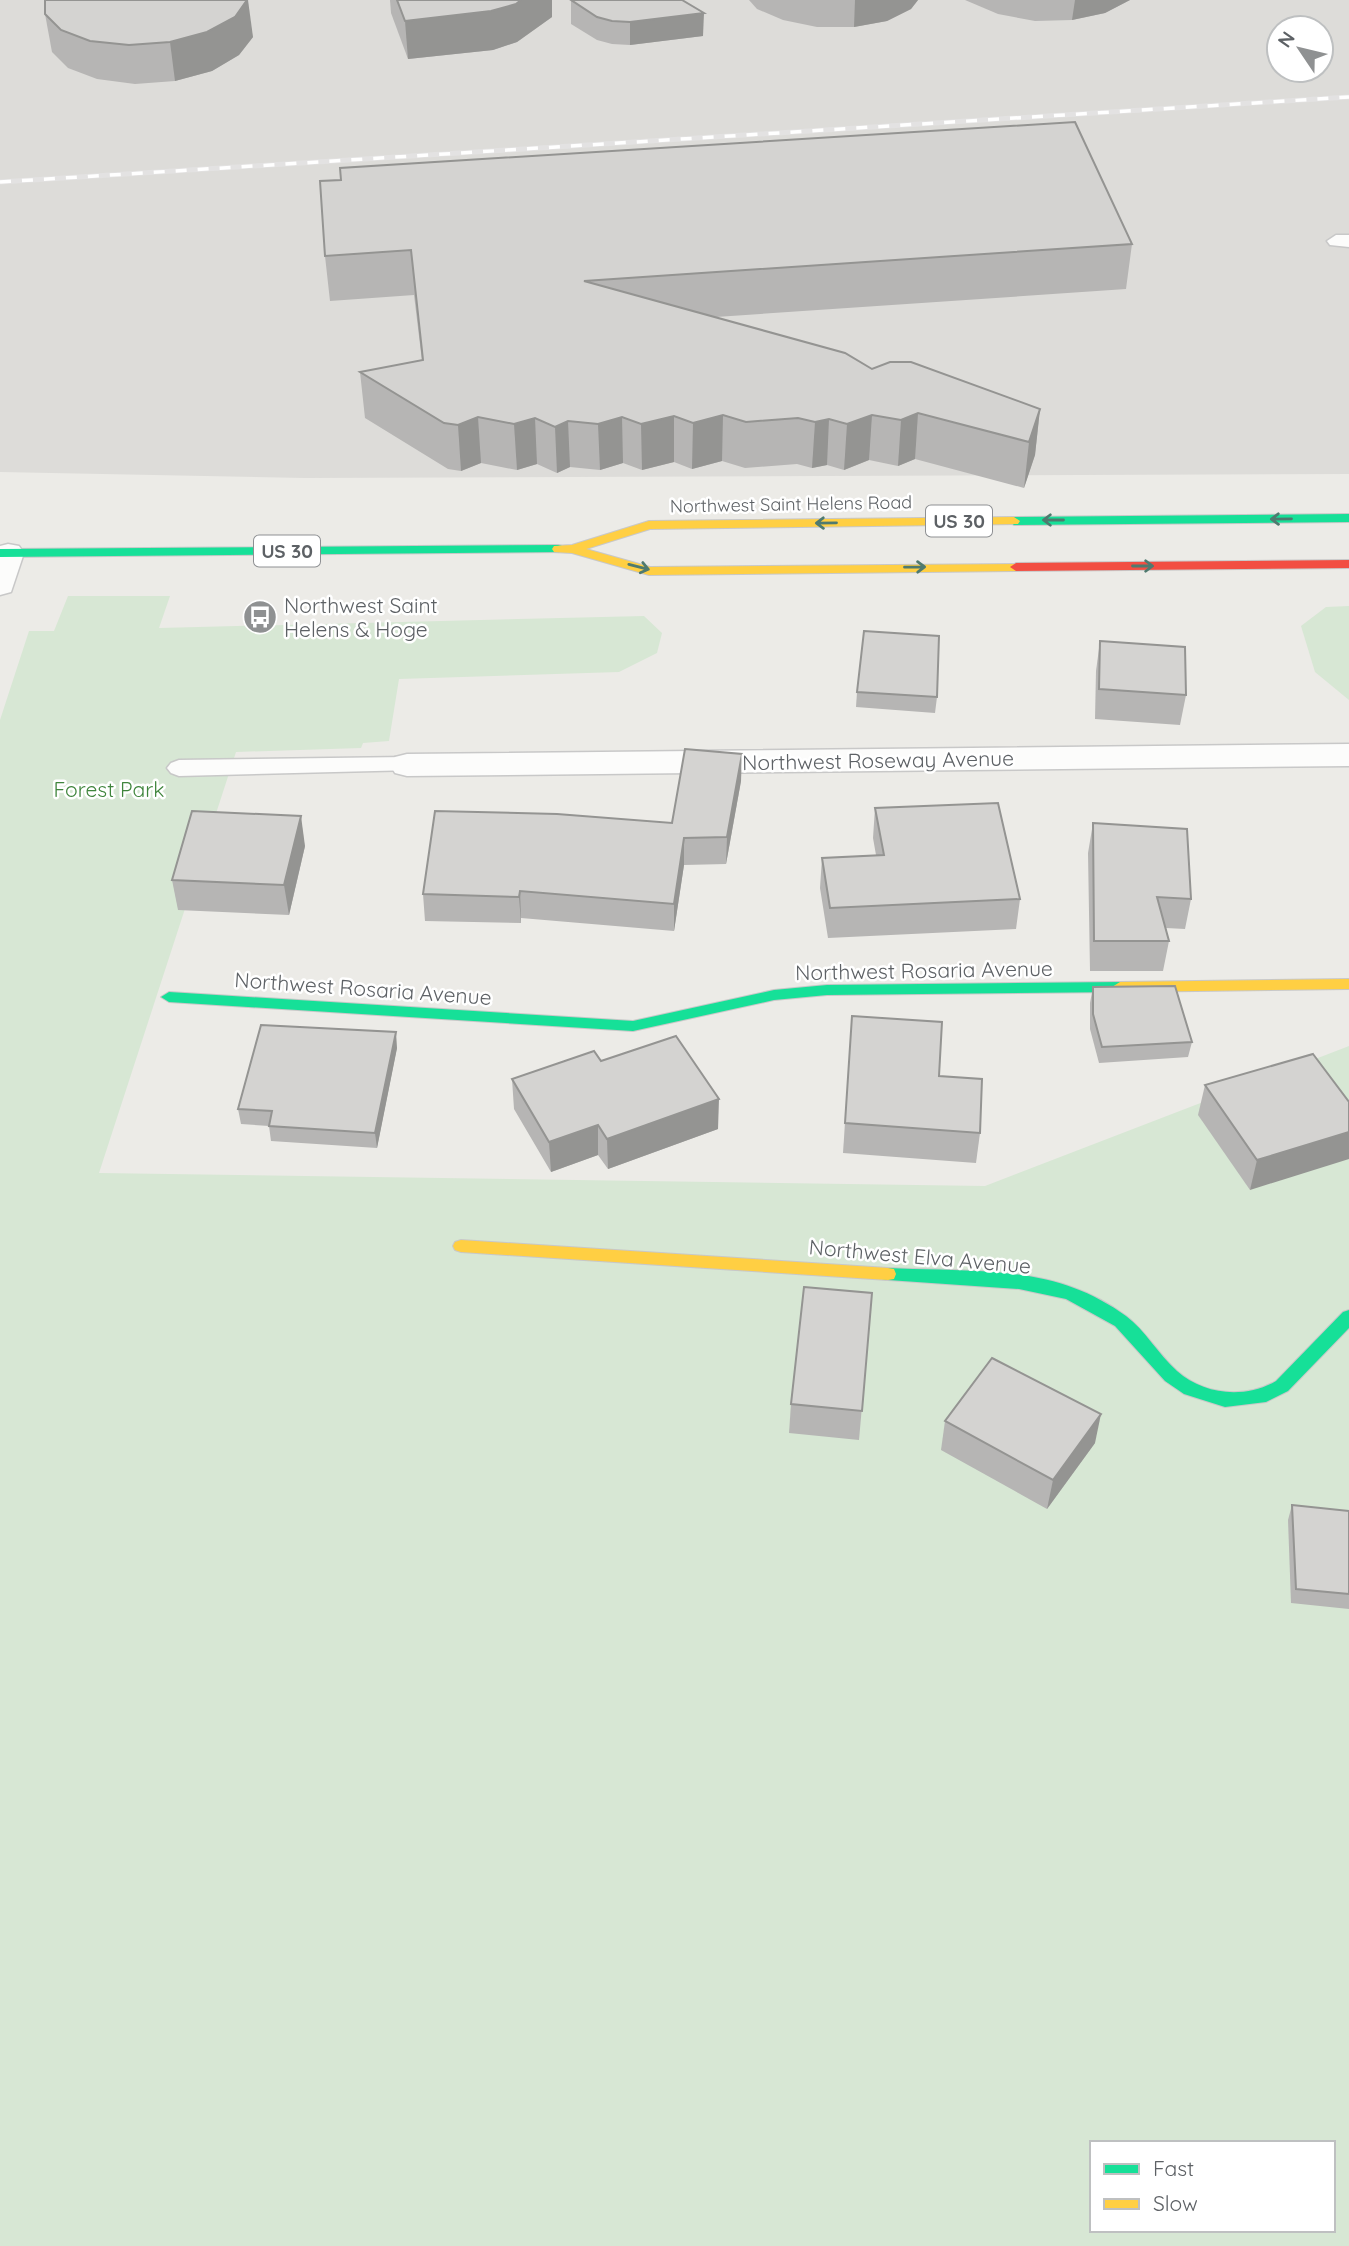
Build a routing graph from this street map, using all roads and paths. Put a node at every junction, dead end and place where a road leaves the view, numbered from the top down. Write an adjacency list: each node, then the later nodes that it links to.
1 (1349, 519): 2 (main road, Northwest Saint Helens Road / US 30, one-way to 2)
2 (573, 549): 3 (main road, Northwest Saint Helens Road / US 30); 4 (main road, Northwest Saint Helens Road / US 30, one-way to 4)
3 (4, 553): 5 (street)
4 (1349, 564)
5 (0, 585)
6 (1349, 755): 7 (street, Northwest Roseway Avenue)
7 (407, 765): 8 (lane)
8 (179, 768)
9 (1349, 984): 10 (main road, Northwest Rosaria Avenue)
10 (169, 997)
11 (461, 1246): 12 (main road, Northwest Elva Avenue)
12 (1349, 1317)

